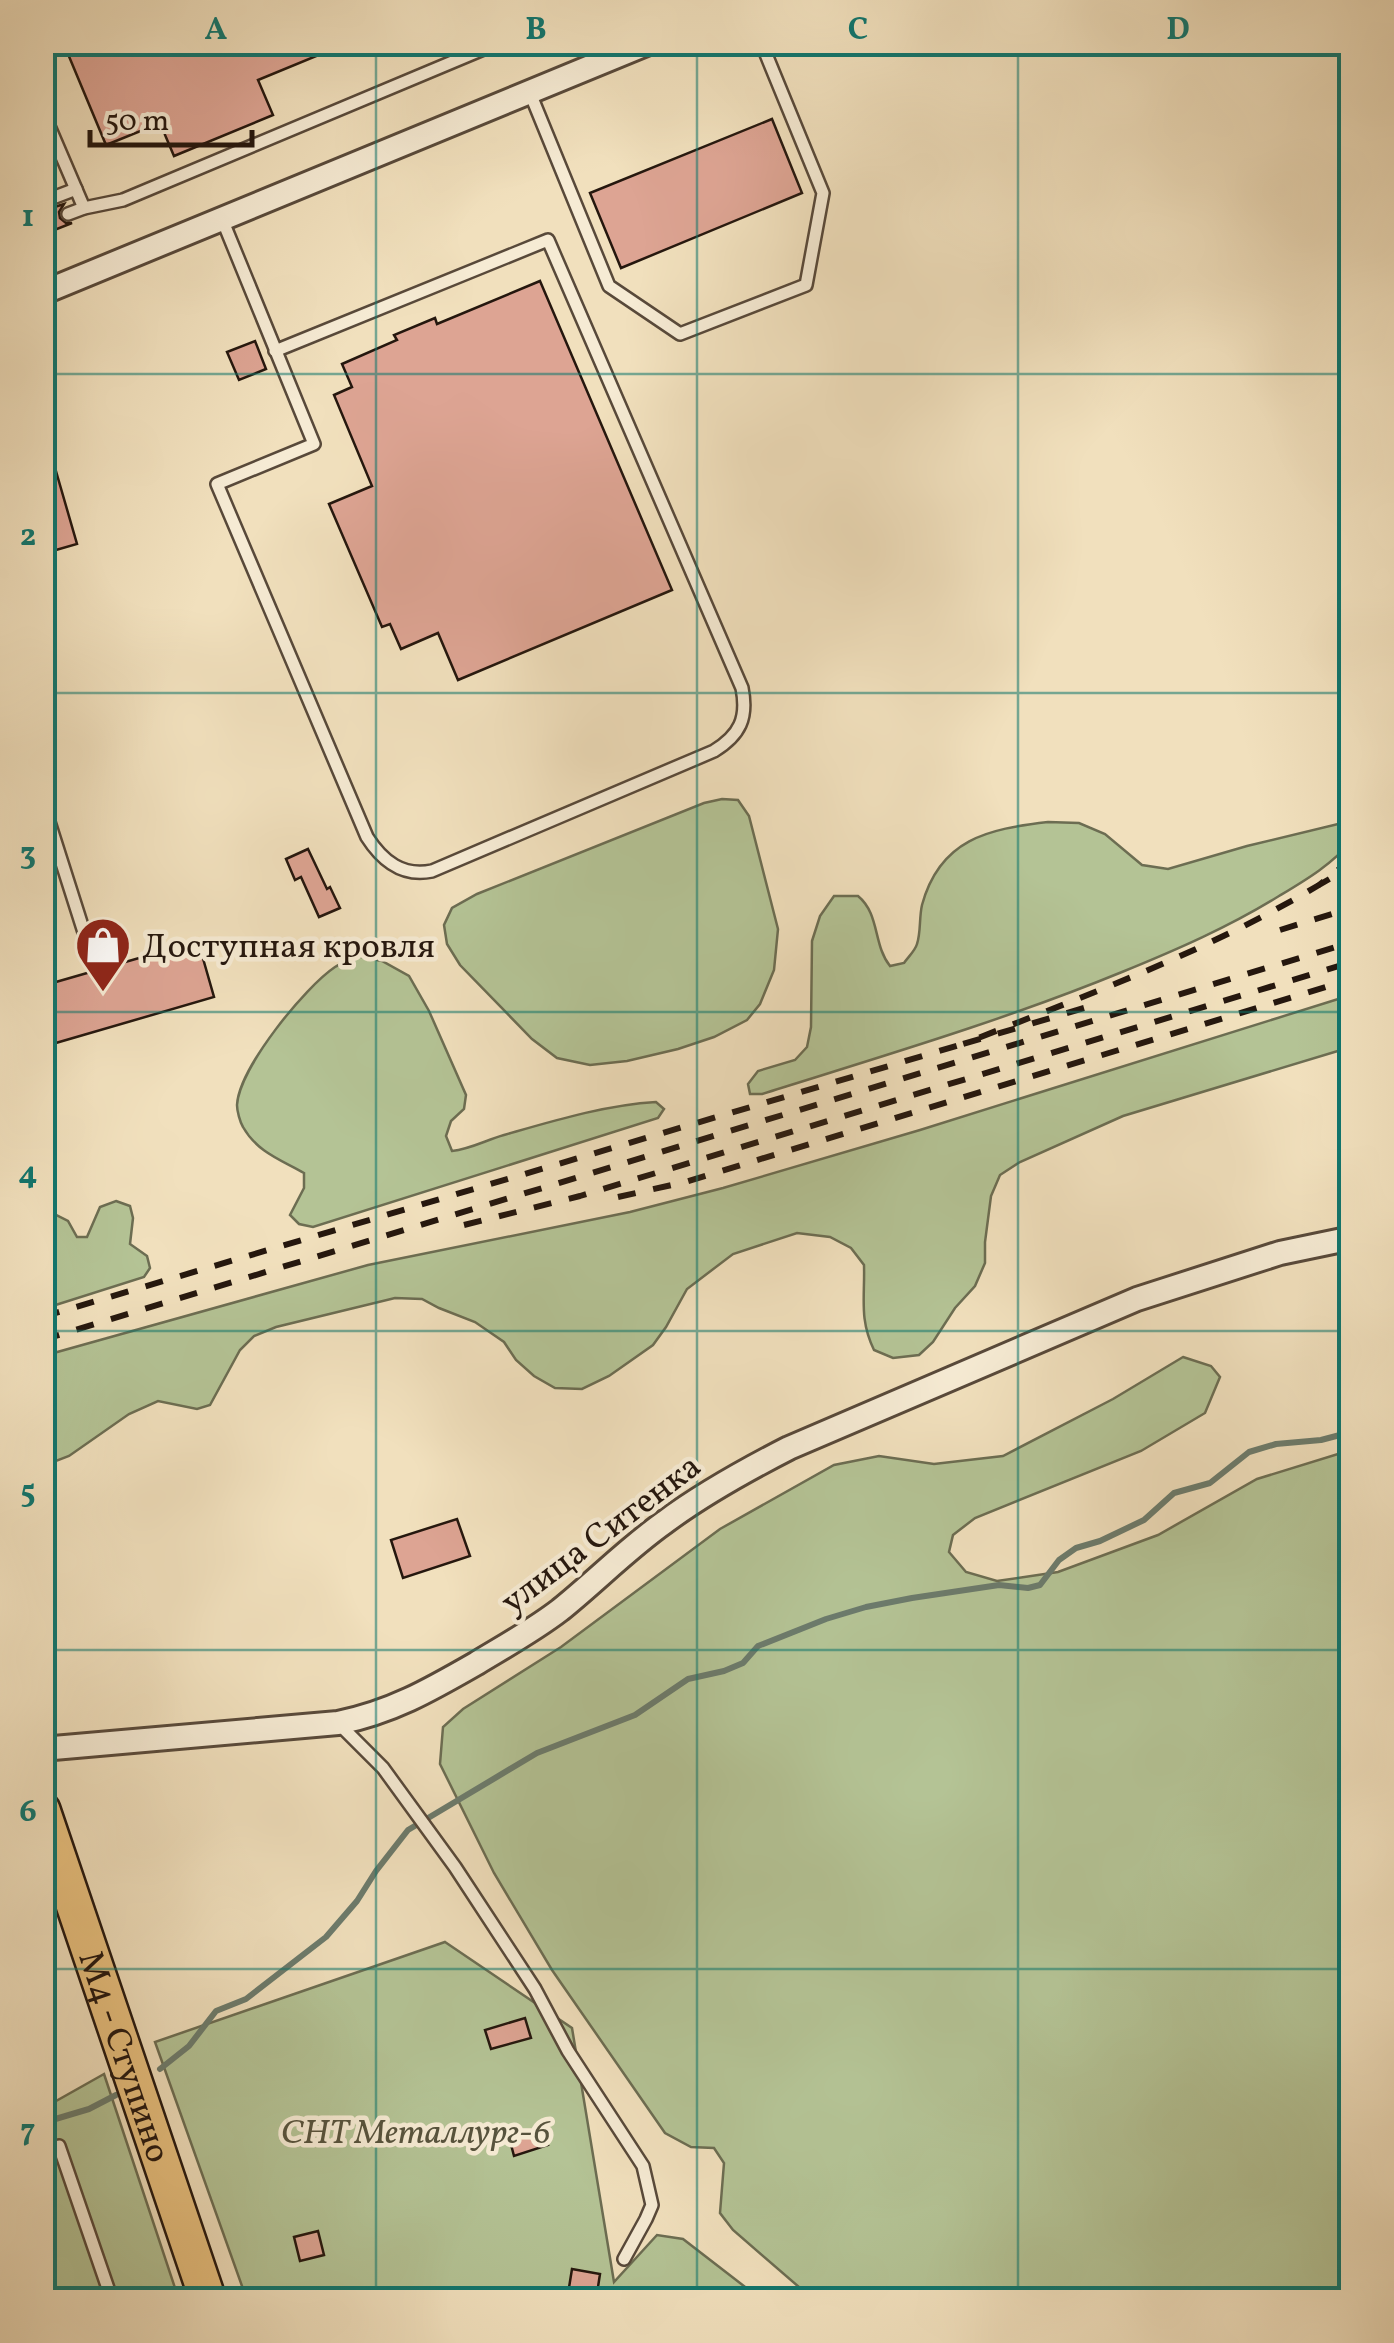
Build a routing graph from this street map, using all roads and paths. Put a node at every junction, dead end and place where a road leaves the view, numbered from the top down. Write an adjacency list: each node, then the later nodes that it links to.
1 (500, 42): 8 (lane)
2 (651, 42): 4 (street)
3 (761, 42): 4 (lane)
4 (530, 93): 10 (street)
5 (42, 110): 6 (lane)
6 (76, 189): 7 (lane); 8 (lane)
7 (42, 202)
8 (84, 208): 9 (lane)
9 (68, 214)
10 (222, 219): 11 (street); 12 (lane)
11 (42, 293)
12 (275, 351): 12 (lane)
13 (42, 800): 14 (lane)
14 (90, 950)
15 (1352, 1238): 16 (street, улица Ситенка)
16 (338, 1723): 17 (street, улица Ситенка); 20 (lane)
17 (42, 1749)
18 (42, 1810): 22 (main road, М4 - Ступино)
19 (42, 2150): 21 (lane)
20 (624, 2259)
21 (112, 2300)
22 (208, 2300)

